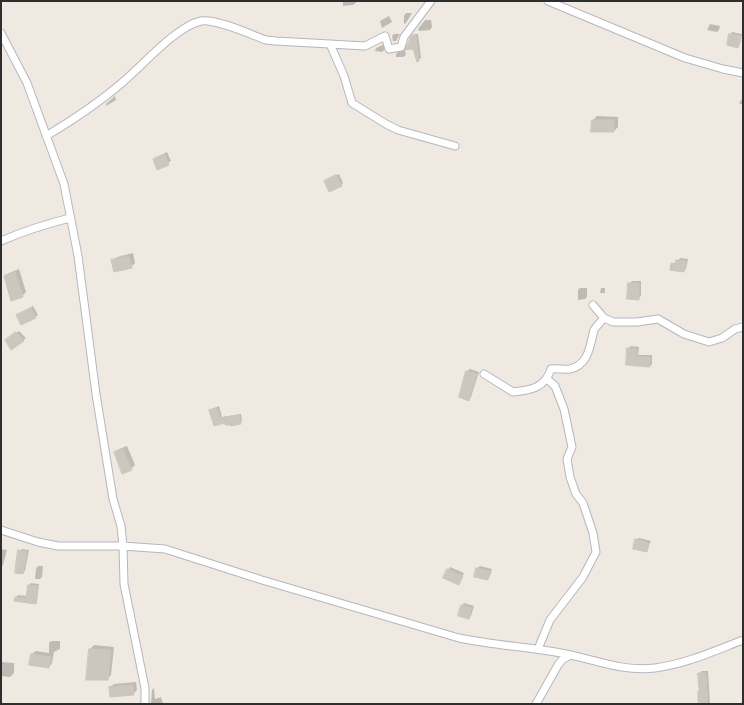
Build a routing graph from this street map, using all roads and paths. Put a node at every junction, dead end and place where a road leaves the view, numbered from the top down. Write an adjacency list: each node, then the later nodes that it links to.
1 (431, 1): 4 (street)
2 (548, 1): 5 (street)
3 (1, 33): 6 (street)
4 (330, 44): 6 (street); 7 (street)
5 (743, 72)
6 (46, 136): 8 (street)
7 (456, 146)
8 (70, 218): 9 (street); 16 (street)
9 (1, 241)
10 (593, 305): 11 (street)
11 (604, 318): 12 (street); 14 (street)
12 (743, 327)
13 (484, 374): 14 (street)
14 (548, 379): 18 (street)
15 (1, 530): 16 (street)
16 (123, 546): 18 (street); 20 (street)
17 (743, 640): 19 (street)
18 (538, 649): 19 (street)
19 (570, 655): 21 (street)
20 (144, 704)
21 (536, 704)

